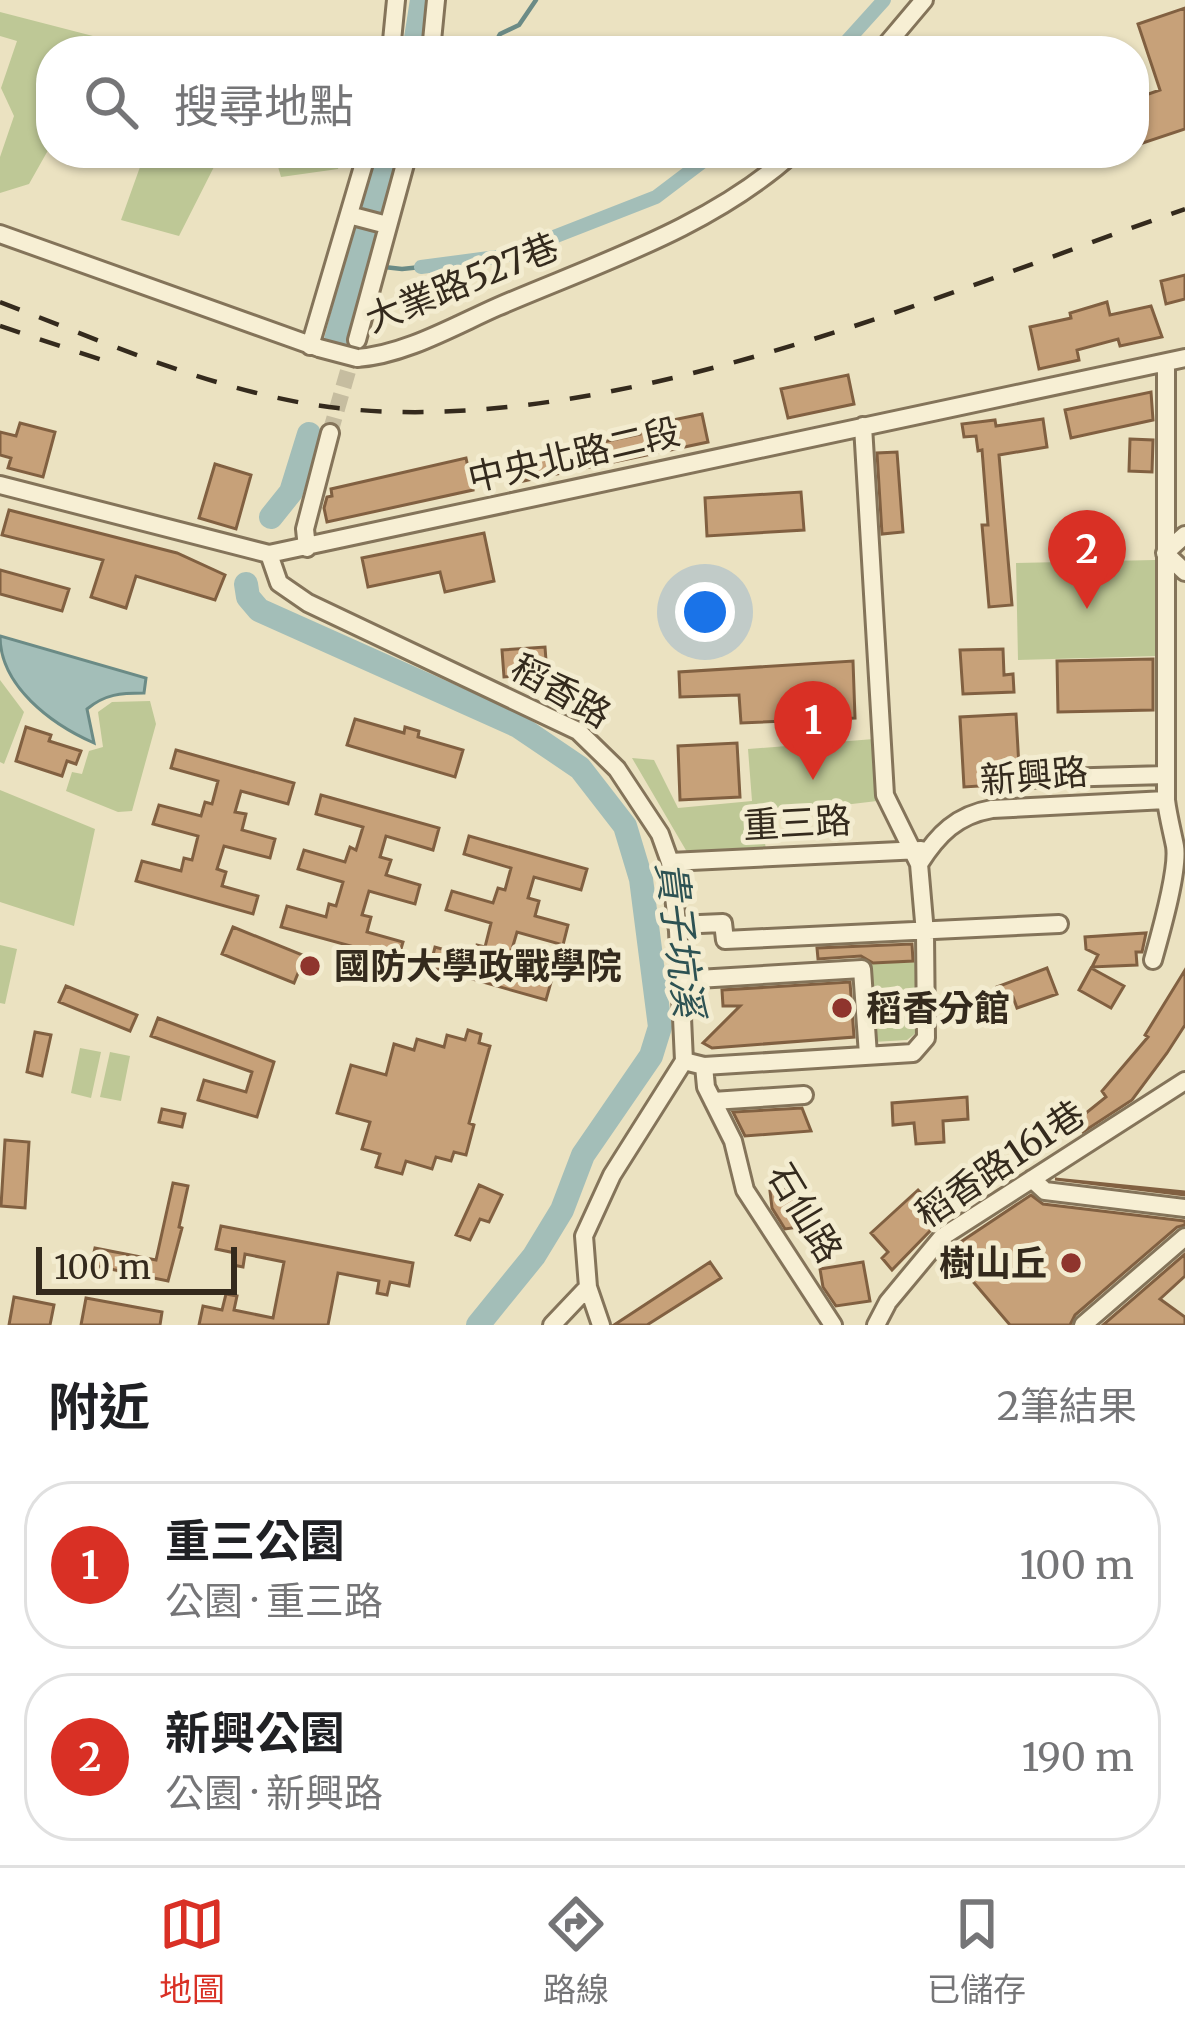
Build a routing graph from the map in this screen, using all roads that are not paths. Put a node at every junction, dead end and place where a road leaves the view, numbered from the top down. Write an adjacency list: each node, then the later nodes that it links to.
1 (396, 0): 4 (street)
2 (436, 0): 5 (street)
3 (924, 0): 6 (street)
4 (392, 36)
5 (432, 36)
6 (894, 36)
7 (363, 168): 10 (street)
8 (404, 168): 11 (street)
9 (777, 168): 14 (street, 大業路527巷)
10 (349, 215): 11 (street); 13 (street)
11 (387, 225): 14 (street)
12 (0, 234): 13 (street, 大業路527巷)
13 (315, 347): 14 (street, 大業路527巷, bridge)
14 (357, 349)
15 (1185, 358): 16 (street, 中央北路二段)
16 (1166, 364): 17 (street, 中央北路二段); 22 (street)
17 (863, 426): 21 (street, 中央北路二段); 31 (street)
18 (330, 433): 21 (street)
19 (0, 485): 23 (street, 中央北路二段)
20 (1185, 535): 22 (street)
21 (307, 548): 23 (street, 中央北路二段)
22 (1165, 553): 24 (street); 25 (street)
23 (269, 554): 32 (street, 稻香路)
24 (1185, 572)
25 (1166, 724): 26 (street); 27 (street)
26 (1185, 732)
27 (1166, 775): 28 (street); 29 (street)
28 (1022, 779)
29 (1166, 800): 30 (street); 31 (street, 新興路)
30 (1177, 831): 36 (street)
31 (920, 855): 32 (street, 重三路); 35 (street)
32 (670, 862): 34 (street, 稻香路)
33 (1059, 923): 35 (street)
34 (677, 925): 35 (street); 37 (street, 稻香路)
35 (925, 933): 38 (street)
36 (1154, 960)
37 (681, 980): 38 (street); 39 (street, 稻香路)
38 (868, 1055): 40 (street)
39 (684, 1061): 40 (street); 47 (street)
40 (704, 1066): 43 (street, 石仙路)
41 (1185, 1081): 44 (street, 稻香路161巷)
42 (804, 1095): 43 (street)
43 (713, 1101): 50 (street, 石仙路)
44 (1032, 1179): 45 (street); 51 (street, 稻香路161巷)
45 (1185, 1208)
46 (1185, 1238): 52 (street)
47 (588, 1287): 48 (street); 49 (street)
48 (552, 1325)
49 (602, 1325)
50 (833, 1325)
51 (876, 1325)
52 (1084, 1325)

